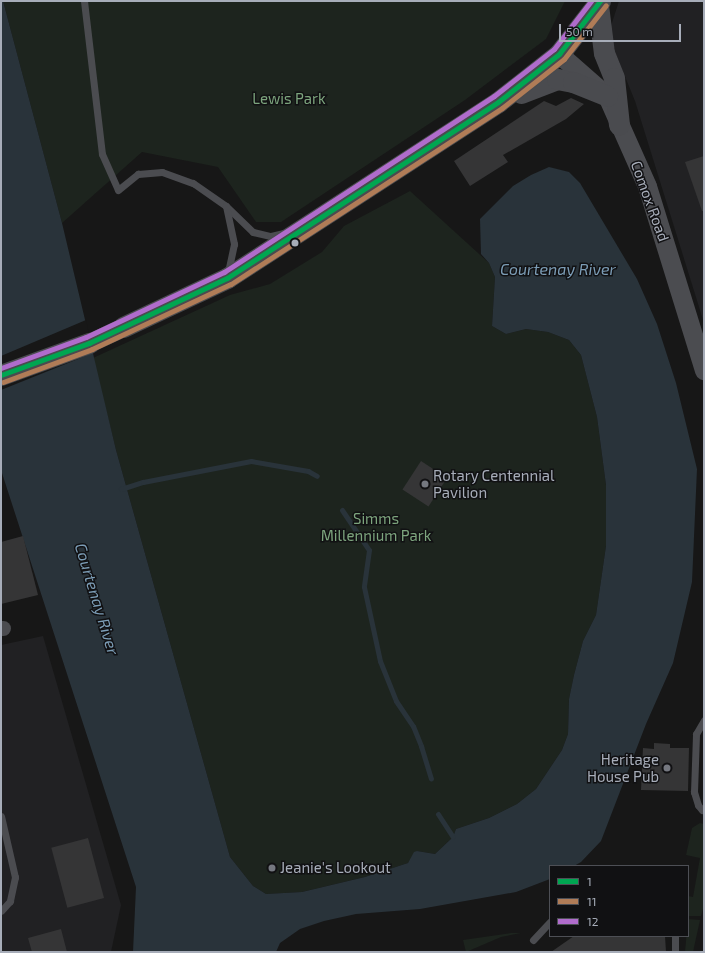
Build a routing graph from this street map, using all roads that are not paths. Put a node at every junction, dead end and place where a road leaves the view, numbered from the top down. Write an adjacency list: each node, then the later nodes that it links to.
1 (84, 1): 7 (lane)
2 (599, 3): 3 (main road); 6 (main road)
3 (559, 54): 4 (street, Comox Road); 5 (main road)
4 (607, 96): 5 (main road); 6 (street, Comox Road)
5 (498, 102): 8 (main road)
6 (620, 125): 12 (street, Comox Road)
7 (226, 206): 8 (lane); 9 (lane)
8 (303, 229): 9 (main road)
9 (227, 278): 10 (main road)
10 (123, 327): 11 (street)
11 (89, 343): 13 (main road)
12 (703, 363)
13 (1, 375)
14 (704, 720): 15 (lane)
15 (702, 810)
16 (1, 816): 17 (lane)
17 (1, 911)
18 (549, 923): 20 (lane)
19 (675, 937): 21 (lane)
20 (533, 940)
21 (675, 952)

